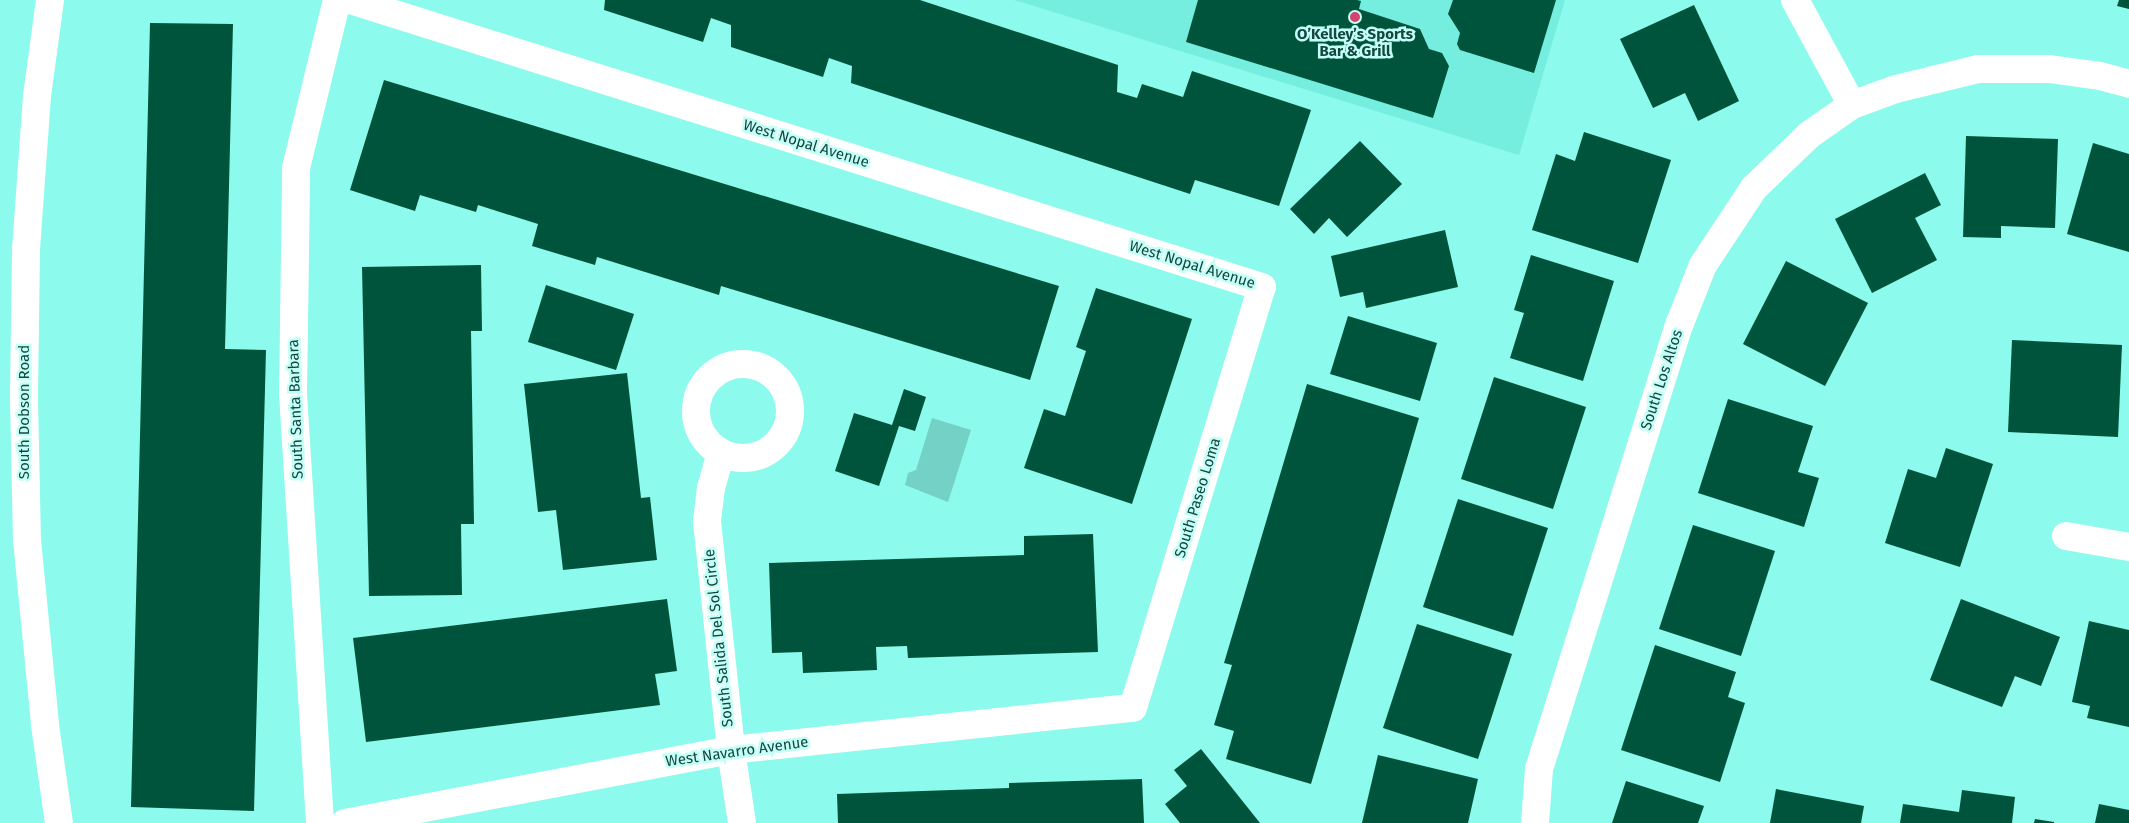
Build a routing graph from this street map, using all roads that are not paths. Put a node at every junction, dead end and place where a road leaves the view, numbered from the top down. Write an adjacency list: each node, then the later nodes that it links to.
1 (50, 0): 13 (street, South Dobson Road)
2 (337, 0): 14 (street, South Santa Barbara)
3 (350, 0): 7 (street, West Nopal Avenue)
4 (1796, 0): 6 (street)
5 (2129, 84): 6 (street, South Los Altos)
6 (1852, 105): 17 (street, South Los Altos)
7 (1262, 287): 11 (street, South Paseo Loma)
8 (721, 453): 12 (street, South Salida Del Sol Circle)
9 (2066, 536): 10 (street)
10 (2129, 548)
11 (1134, 708): 12 (street, West Navarro Avenue)
12 (731, 750): 15 (street, West Navarro Avenue); 16 (street, South Salida Del Sol Circle)
13 (59, 823)
14 (320, 823)
15 (344, 823)
16 (742, 823)
17 (1536, 823)

